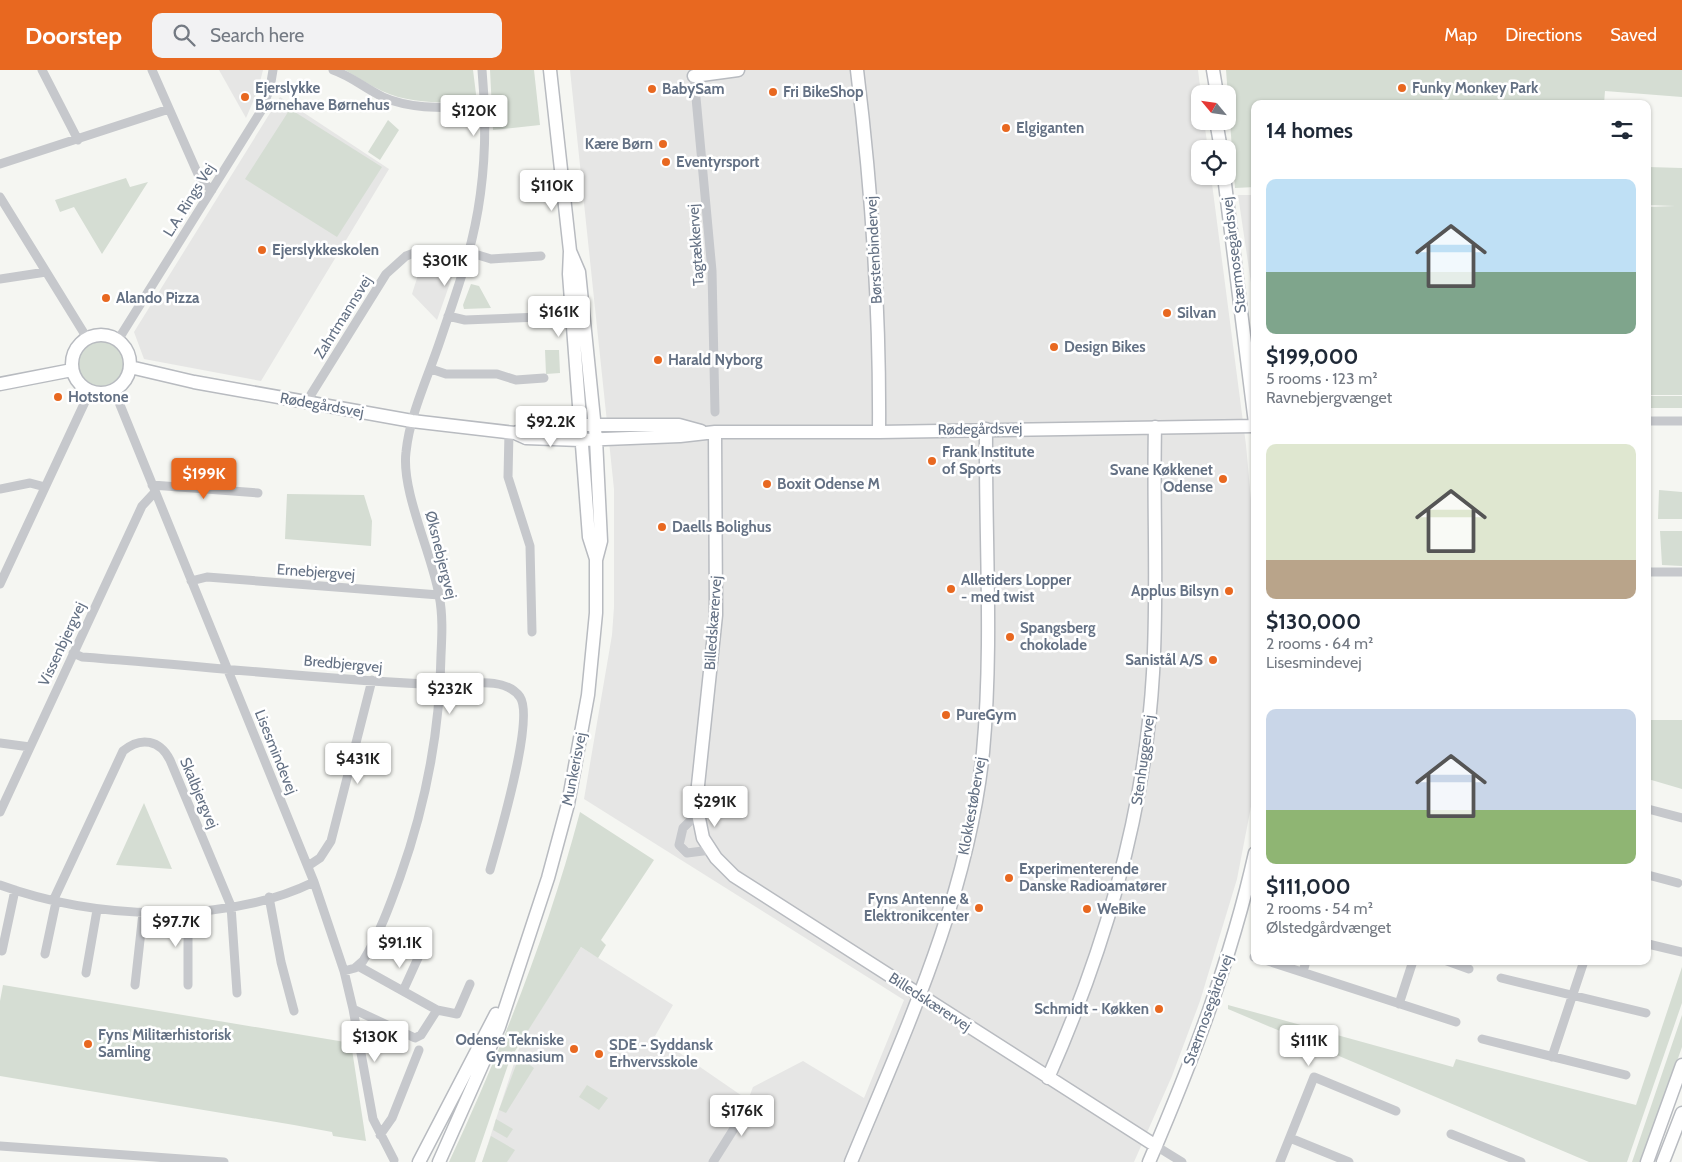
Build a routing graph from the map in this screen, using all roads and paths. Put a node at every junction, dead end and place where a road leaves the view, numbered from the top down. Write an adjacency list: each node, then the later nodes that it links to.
1 (42, 70): 18 (street)
2 (152, 70): 17 (street)
3 (272, 70): 21 (street, L.A. Rings Vej)
4 (332, 70): 16 (street)
5 (482, 70): 16 (street, Øksnebjergvej)
6 (550, 70): 23 (street, Munkerisvej)
7 (738, 70): 12 (street)
8 (857, 70): 50 (street, Børstenbindervej)
9 (1208, 70): 13 (street)
10 (1213, 70): 14 (street)
11 (1218, 70): 15 (street)
12 (694, 76): 41 (street, Tagtækkervej)
13 (1210, 85)
14 (1217, 85)
15 (1219, 85)
16 (486, 107): 24 (street, Øksnebjergvej)
17 (169, 109): 18 (street); 21 (street)
18 (78, 140): 19 (street)
19 (0, 164)
20 (1225, 185): 39 (street, Stærmosegårdsvej)
21 (212, 190): 31 (street, L.A. Rings Vej)
22 (0, 197): 26 (street)
23 (570, 251): 48 (street, Munkerisvej); 48 (street, Munkerisvej)
24 (468, 256): 25 (street, Zahrtmannsvej); 28 (street, Øksnebjergvej); 40 (street, Zahrtmannsvej)
25 (541, 256)
26 (46, 272): 27 (street); 30 (street)
27 (0, 279)
28 (448, 316): 29 (street); 33 (street, Øksnebjergvej)
29 (540, 317)
30 (87, 338): 31 (street); 34 (street)
31 (118, 340): 32 (street)
32 (130, 367): 37 (street); 40 (street, Rødegårdsvej)
33 (430, 369): 35 (street); 44 (street, Øksnebjergvej)
34 (72, 370): 36 (street); 38 (street)
35 (544, 378)
36 (0, 384)
37 (114, 390): 38 (street); 54 (street, Lisesmindevej)
38 (90, 391): 52 (street)
39 (1251, 392)
40 (307, 401): 44 (street, Rødegårdsvej)
41 (715, 412)
42 (1651, 421): 43 (street)
43 (1682, 421)
44 (412, 422): 51 (street, Rødegårdsvej); 61 (street, Øksnebjergvej)
45 (1251, 424): 46 (street, Rødegårdsvej)
46 (1155, 427): 47 (street, Rødegårdsvej); 123 (street, Stenhuggervej)
47 (986, 430): 50 (street, Rødegårdsvej); 110 (street, Klokkestøbervej)
48 (587, 432): 49 (street, Rødegårdsvej); 49 (street, Rødegårdsvej); 51 (street, Rødegårdsvej); 56 (street, Munkerisvej); 56 (street, Munkerisvej)
49 (710, 432): 50 (street, Rødegårdsvej); 71 (street, Billedskærervej)
50 (879, 432)
51 (515, 433): 62 (street)
52 (46, 487): 53 (street); 60 (street)
53 (0, 489)
54 (154, 489): 55 (street); 59 (street, Lisesmindevej); 63 (street, Vissenbjergvej)
55 (258, 493)
56 (596, 560): 101 (street, Munkerisvej)
57 (1651, 572): 58 (street)
58 (1682, 572)
59 (191, 581): 61 (street, Ernebjergvej); 64 (street, Lisesmindevej)
60 (0, 584)
61 (439, 595): 66 (street, Øksnebjergvej)
62 (532, 632)
63 (73, 653): 64 (street, Bredbjergvej); 68 (street, Vissenbjergvej)
64 (227, 668): 65 (street, Bredbjergvej); 74 (street, Lisesmindevej)
65 (372, 680): 66 (street, Bredbjergvej); 74 (street)
66 (441, 684): 76 (street, Bredbjergvej); 98 (street, Øksnebjergvej)
67 (0, 743): 68 (street)
68 (30, 747): 70 (street, Vissenbjergvej)
69 (1651, 810): 72 (street)
70 (0, 812)
71 (697, 814): 73 (street, Billedskærervej); 73 (street)
72 (1682, 818)
73 (711, 850): 110 (street, Billedskærervej)
74 (308, 866): 78 (street, Lisesmindevej)
75 (1251, 869): 132 (street, Stærmosegårdsvej)
76 (490, 870)
77 (1651, 876): 79 (street)
78 (314, 882): 82 (street); 100 (street, Lisesmindevej)
79 (1678, 882)
80 (0, 885): 81 (street)
81 (15, 890): 83 (street); 90 (street)
82 (269, 897): 84 (street); 115 (street)
83 (54, 902): 84 (street, Skalbjergvej); 85 (street); 92 (street)
84 (231, 906): 86 (street); 109 (street)
85 (98, 910): 87 (street); 103 (street)
86 (188, 912): 87 (street); 107 (street)
87 (143, 913): 106 (street)
88 (417, 944): 108 (street)
89 (1651, 945): 91 (street)
90 (2, 951)
91 (1682, 952)
92 (45, 954)
93 (1281, 965): 102 (street)
94 (1305, 965): 102 (street)
95 (1412, 965): 112 (street)
96 (1458, 965): 99 (street)
97 (1583, 965): 111 (street)
98 (358, 966): 100 (street); 108 (street)
99 (1469, 969)
100 (344, 971): 113 (street, Lisesmindevej)
101 (517, 971): 127 (street, Munkerisvej); 138 (street, Munkerisvej)
102 (1303, 972): 112 (street)
103 (86, 973)
104 (1501, 978): 111 (street)
105 (470, 984): 114 (street)
106 (136, 985)
107 (188, 985)
108 (403, 991): 114 (street)
109 (237, 993)
110 (920, 995): 123 (street, Billedskærervej); 140 (street, Klokkestøbervej)
111 (1573, 995): 116 (street); 120 (street)
112 (1399, 1004): 117 (street)
113 (353, 1009): 114 (street); 129 (street, Lisesmindevej)
114 (437, 1010)
115 (294, 1011)
116 (1646, 1013)
117 (1456, 1022)
118 (1482, 1039): 120 (street)
119 (418, 1050): 129 (street)
120 (1552, 1057): 122 (street)
121 (1682, 1065): 145 (street)
122 (1626, 1075)
123 (1048, 1078): 132 (street, Billedskærervej)
124 (752, 1100): 139 (street)
125 (1396, 1111): 130 (street)
126 (1682, 1113): 146 (street)
127 (434, 1134): 136 (street, Munkerisvej); 137 (street)
128 (1452, 1134): 134 (street)
129 (380, 1135): 133 (street, Lisesmindevej)
130 (1290, 1138): 143 (street); 144 (street)
131 (0, 1146): 135 (street)
132 (1156, 1146): 141 (street, Stærmosegårdsvej); 142 (street)
133 (394, 1160)
134 (1517, 1161)
135 (224, 1162)
136 (419, 1162)
137 (427, 1162)
138 (439, 1162)
139 (713, 1162)
140 (851, 1162)
141 (1148, 1162)
142 (1182, 1162)
143 (1280, 1162)
144 (1349, 1162)
145 (1647, 1162)
146 (1663, 1162)

